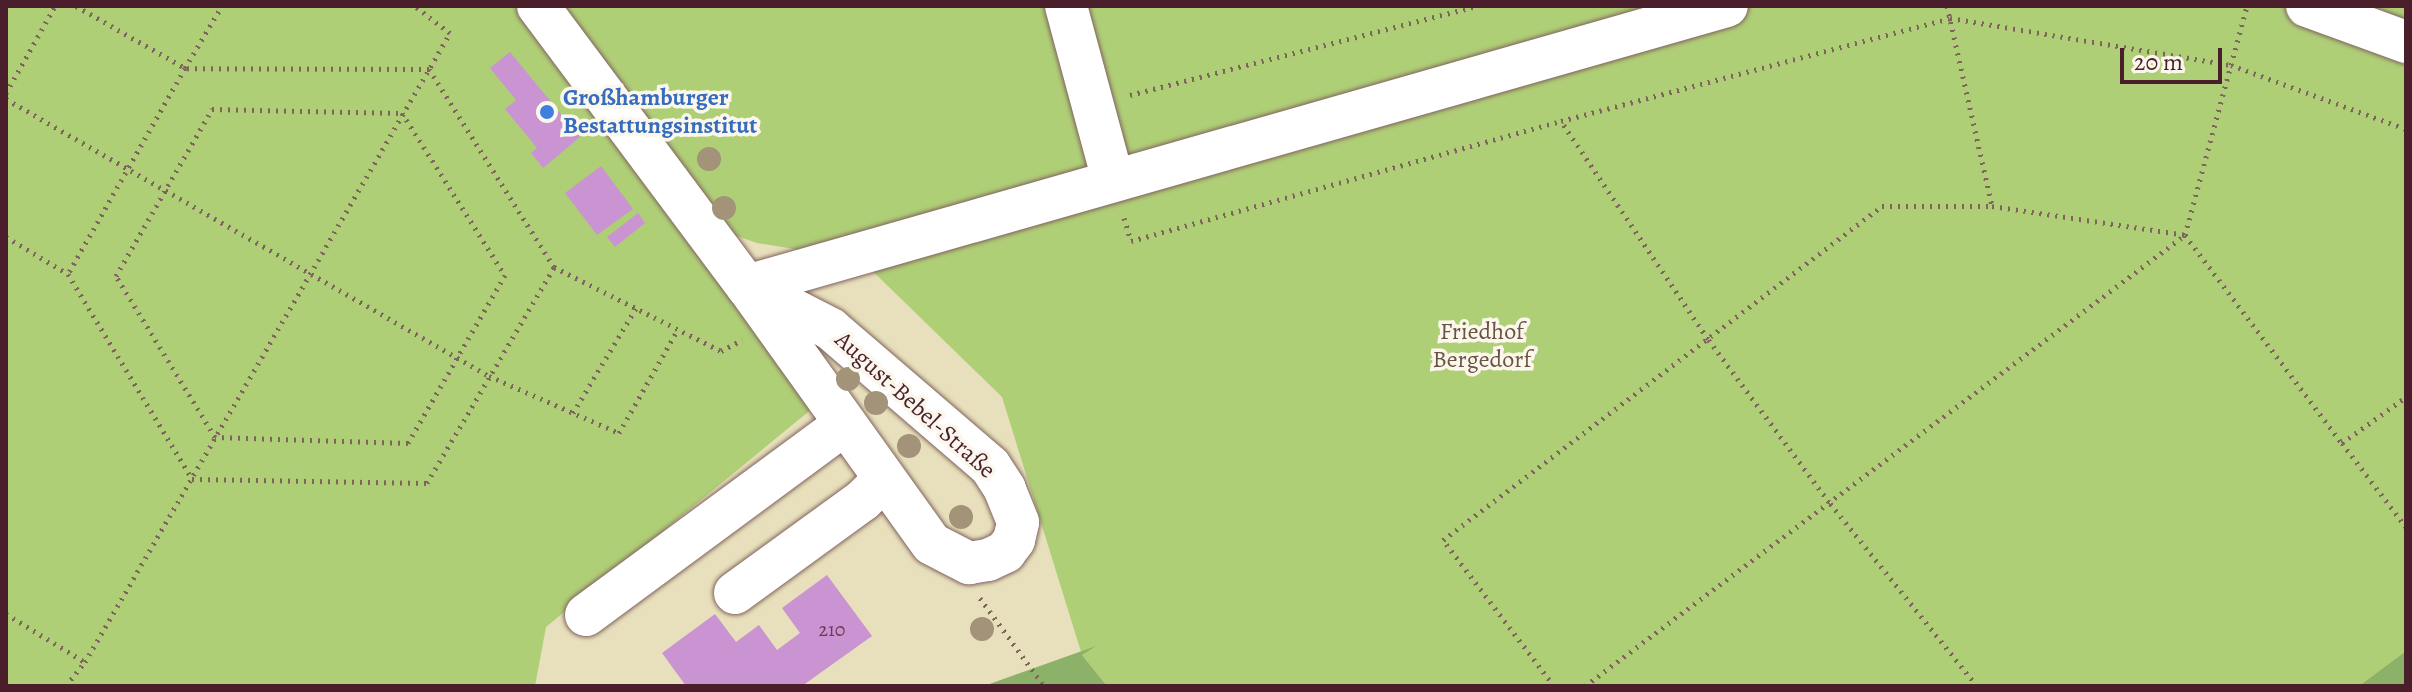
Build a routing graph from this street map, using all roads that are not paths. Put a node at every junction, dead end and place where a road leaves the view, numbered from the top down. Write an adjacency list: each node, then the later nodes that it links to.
1 (538, 6): 7 (street, August-Bebel-Straße)
2 (1066, 6): 6 (street)
3 (1727, 6): 6 (street)
4 (2307, 6): 5 (street)
5 (2406, 42)
6 (1113, 180): 7 (street)
7 (747, 286): 8 (street, August-Bebel-Straße); 9 (street, August-Bebel-Straße)
8 (845, 424): 9 (street, August-Bebel-Straße); 11 (street)
9 (884, 479): 10 (street)
10 (735, 593)
11 (586, 615)

